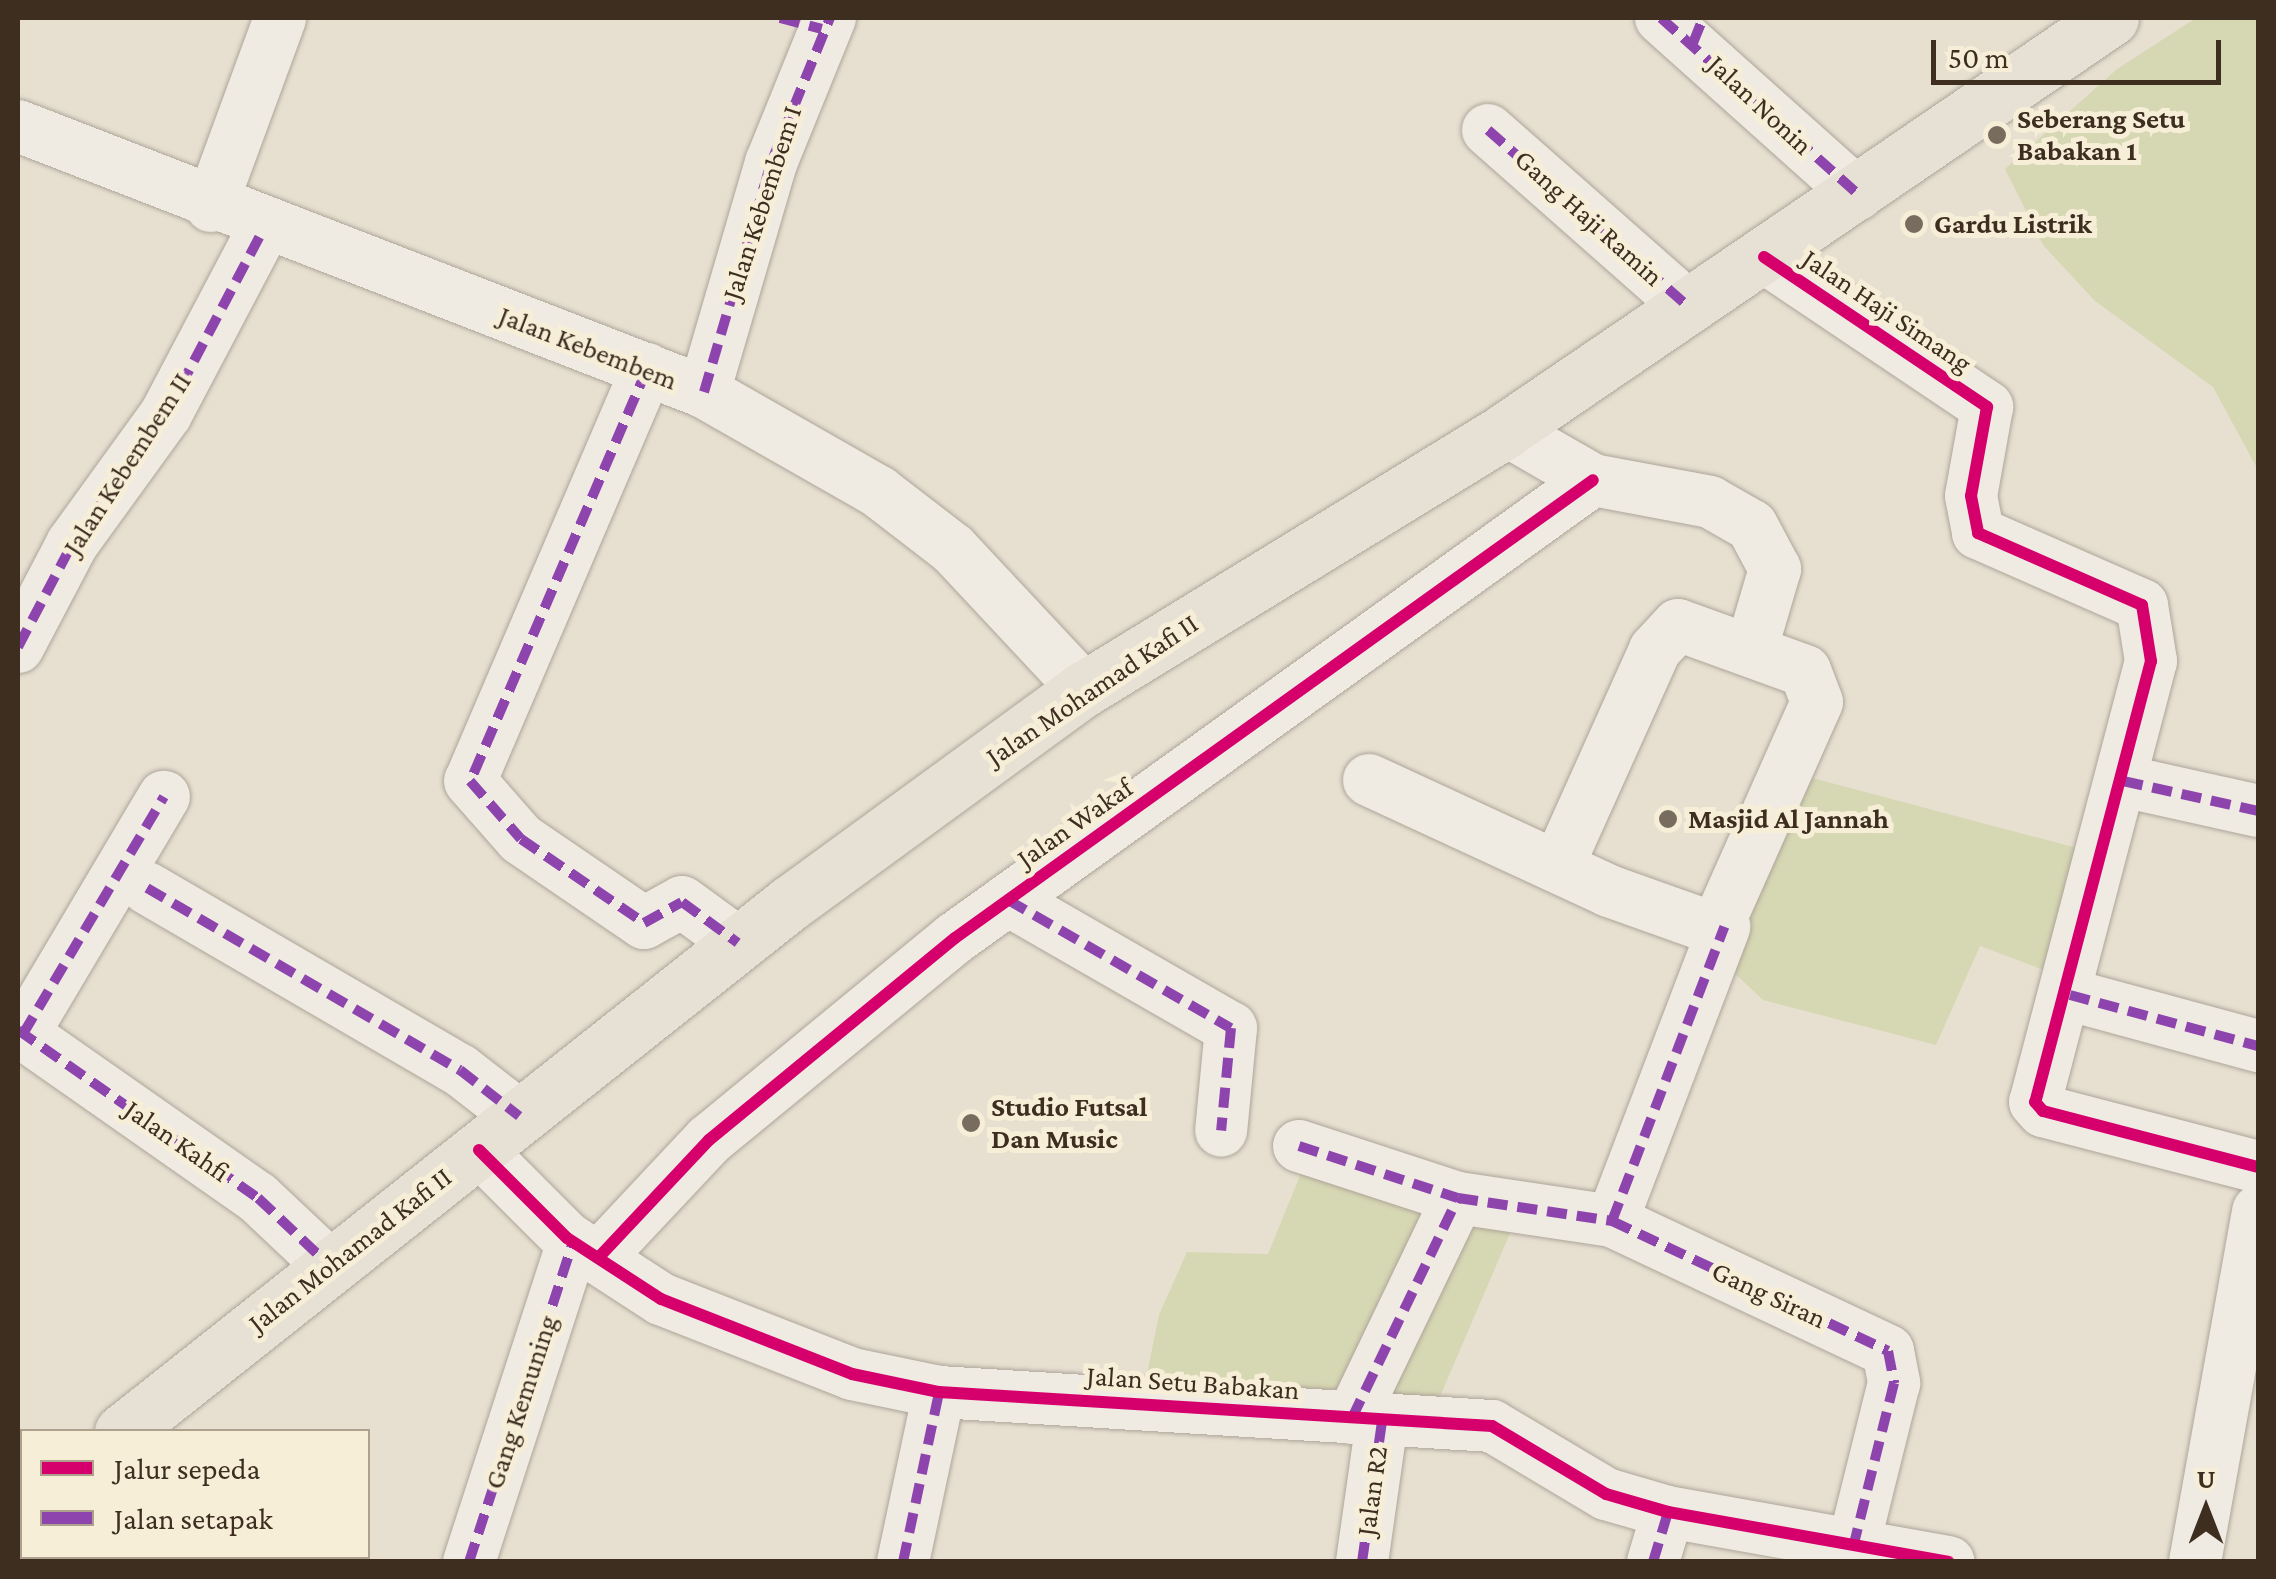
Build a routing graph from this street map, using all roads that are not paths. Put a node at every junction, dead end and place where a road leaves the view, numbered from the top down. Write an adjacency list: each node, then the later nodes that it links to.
1 (280, 18): 8 (street)
2 (2111, 18): 7 (main road, Jalan Mohamad Kafi II)
3 (811, 21): 13 (street, Jalan Kebembem I)
4 (1686, 26): 7 (street, Jalan Nonin)
5 (18, 126): 8 (street, Jalan Kebembem)
6 (1488, 130): 11 (street, Gang Haji Ramin)
7 (1858, 194): 10 (main road, Jalan Mohamad Kafi II)
8 (211, 206): 9 (street, Jalan Kebembem)
9 (264, 228): 12 (street, Jalan Kebembem); 16 (street, Jalan Kebembem II)
10 (1793, 279): 11 (main road, Jalan Mohamad Kafi II); 21 (street, Jalan Haji Simang)
11 (1688, 307): 14 (main road, Jalan Mohamad Kafi II)
12 (647, 369): 13 (street, Jalan Kebembem); 27 (street)
13 (704, 392): 18 (street, Jalan Kebembem)
14 (1514, 434): 15 (street); 18 (main road, Jalan Mohamad Kafi II)
15 (1584, 475): 17 (street); 25 (street, Jalan Wakaf)
16 (18, 647)
17 (1752, 647): 23 (street); 26 (street)
18 (1084, 690): 27 (main road, Jalan Mohamad Kafi II)
19 (1369, 780): 23 (street)
20 (164, 797): 29 (street)
21 (2118, 805): 22 (street); 28 (street)
22 (2258, 811)
23 (1558, 866): 26 (street)
24 (147, 888): 32 (street, Jalan Setu Babakan)
25 (1008, 900): 31 (street); 38 (street, Jalan Wakaf)
26 (1724, 927): 37 (street)
27 (738, 943): 32 (main road, Jalan Mohamad Kafi II)
28 (2070, 995): 30 (street); 34 (street)
29 (20, 1032): 39 (street, Jalan Kahfi)
30 (2258, 1046)
31 (1221, 1131)
32 (499, 1133): 38 (street, Jalan Setu Babakan); 39 (main road, Jalan Mohamad Kafi II)
33 (1299, 1146): 35 (street, Gang Siran)
34 (2258, 1167)
35 (1458, 1198): 37 (street, Gang Siran); 41 (street)
36 (2258, 1211): 50 (street)
37 (1612, 1221): 44 (street, Gang Siran)
38 (580, 1245): 40 (street, Jalan Setu Babakan); 45 (street, Gang Kemuning)
39 (327, 1264): 42 (main road, Jalan Mohamad Kafi II)
40 (939, 1392): 41 (street, Jalan Setu Babakan); 46 (street)
41 (1367, 1419): 43 (street, Jalan Setu Babakan); 47 (street, Jalan R2)
42 (126, 1429)
43 (1668, 1512): 44 (street, Jalan Setu Babakan); 48 (street)
44 (1854, 1543): 49 (street, Jalan Setu Babakan)
45 (469, 1562)
46 (903, 1562)
47 (1362, 1562)
48 (1654, 1562)
49 (1950, 1562)
50 (2195, 1562)

